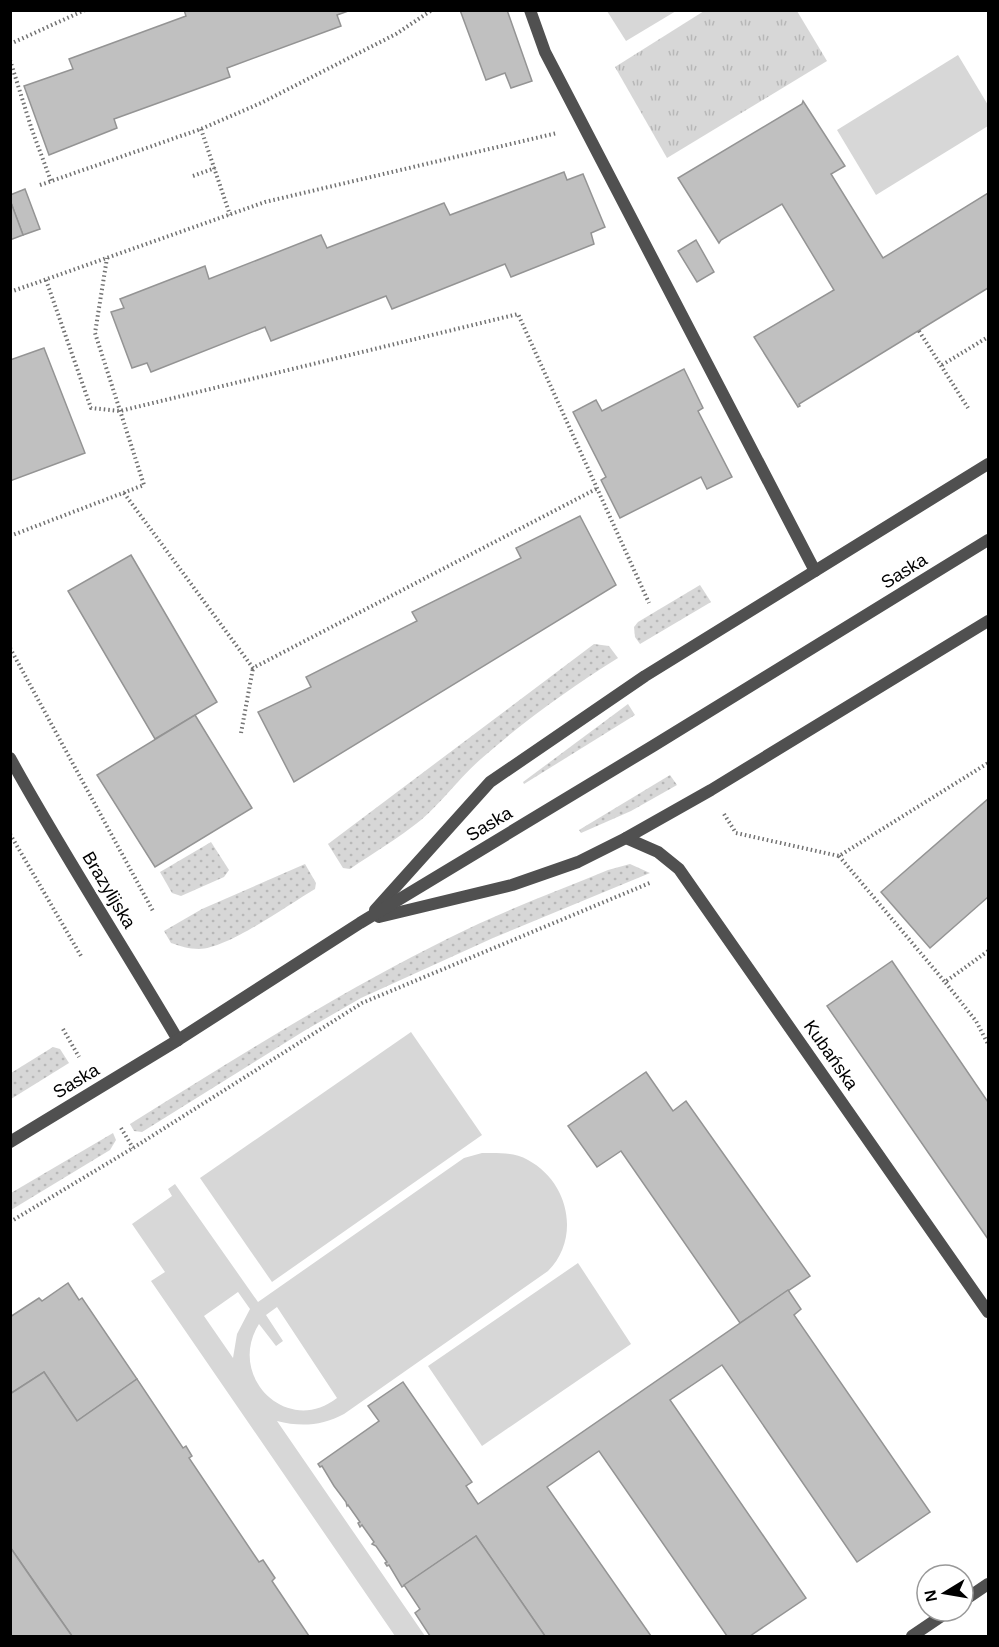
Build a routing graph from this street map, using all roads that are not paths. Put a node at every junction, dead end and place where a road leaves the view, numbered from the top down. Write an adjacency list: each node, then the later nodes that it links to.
1 (531, 10): 4 (street)
2 (988, 464): 4 (street)
3 (988, 540): 8 (street, Saska)
4 (815, 571): 8 (street)
5 (988, 621): 7 (street)
6 (10, 758): 9 (street, Brazylijska)
7 (626, 838): 8 (street); 11 (street, Kubańska)
8 (366, 920): 9 (street, Saska)
9 (177, 1040): 10 (street, Saska)
10 (10, 1142)
11 (988, 1312)
12 (988, 1584): 13 (street)
13 (975, 1593)
14 (931, 1623): 15 (street)
15 (912, 1636)

